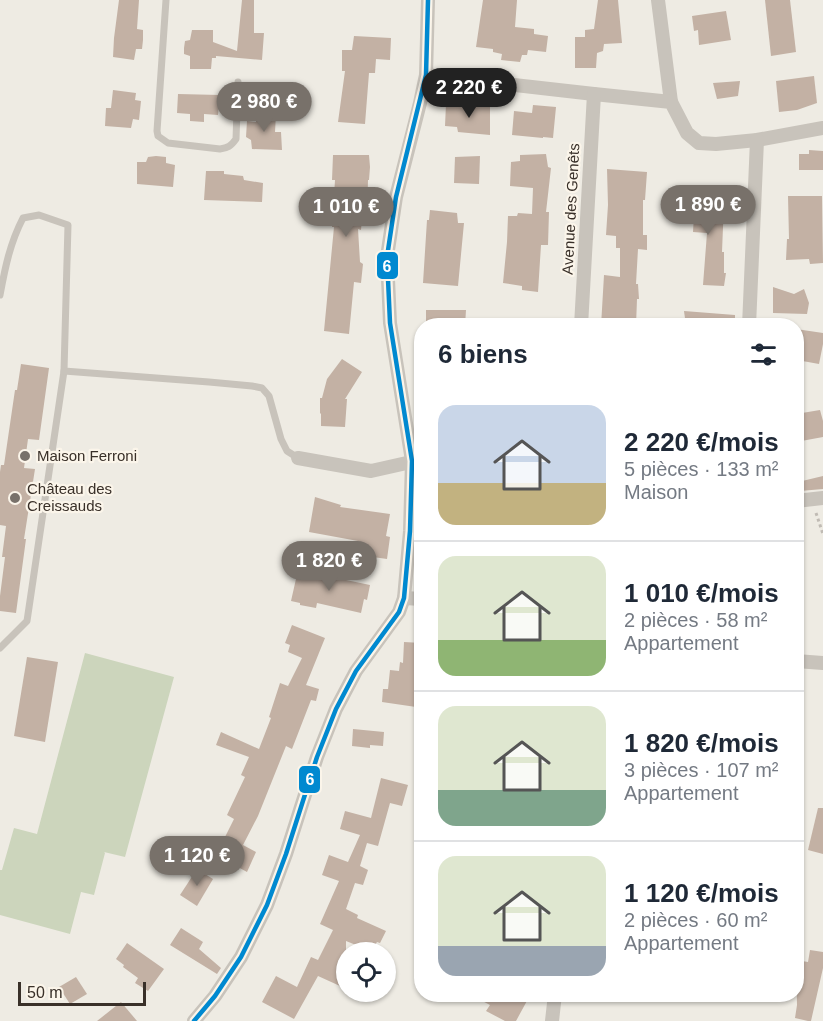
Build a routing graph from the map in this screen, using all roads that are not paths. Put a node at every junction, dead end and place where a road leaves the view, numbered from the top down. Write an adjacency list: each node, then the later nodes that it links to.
1 (166, 0): 5 (lane)
2 (428, 0): 4 (street)
3 (658, 0): 7 (street)
4 (426, 75): 6 (street); 14 (street)
5 (238, 82)
6 (594, 94): 7 (street); 11 (street, Avenue des Genêts)
7 (671, 102): 9 (street)
8 (823, 128): 9 (street)
9 (757, 140): 12 (street)
10 (0, 295): 13 (lane)
11 (581, 318)
12 (749, 318)
13 (64, 371): 15 (lane); 20 (lane)
14 (414, 445)
15 (298, 458): 16 (street)
16 (414, 461)
17 (414, 490): 18 (street)
18 (404, 597): 19 (street); 24 (street)
19 (414, 598)
20 (0, 648)
21 (804, 662): 22 (street)
22 (823, 663)
23 (554, 1002): 25 (street)
24 (194, 1021)
25 (552, 1021)

